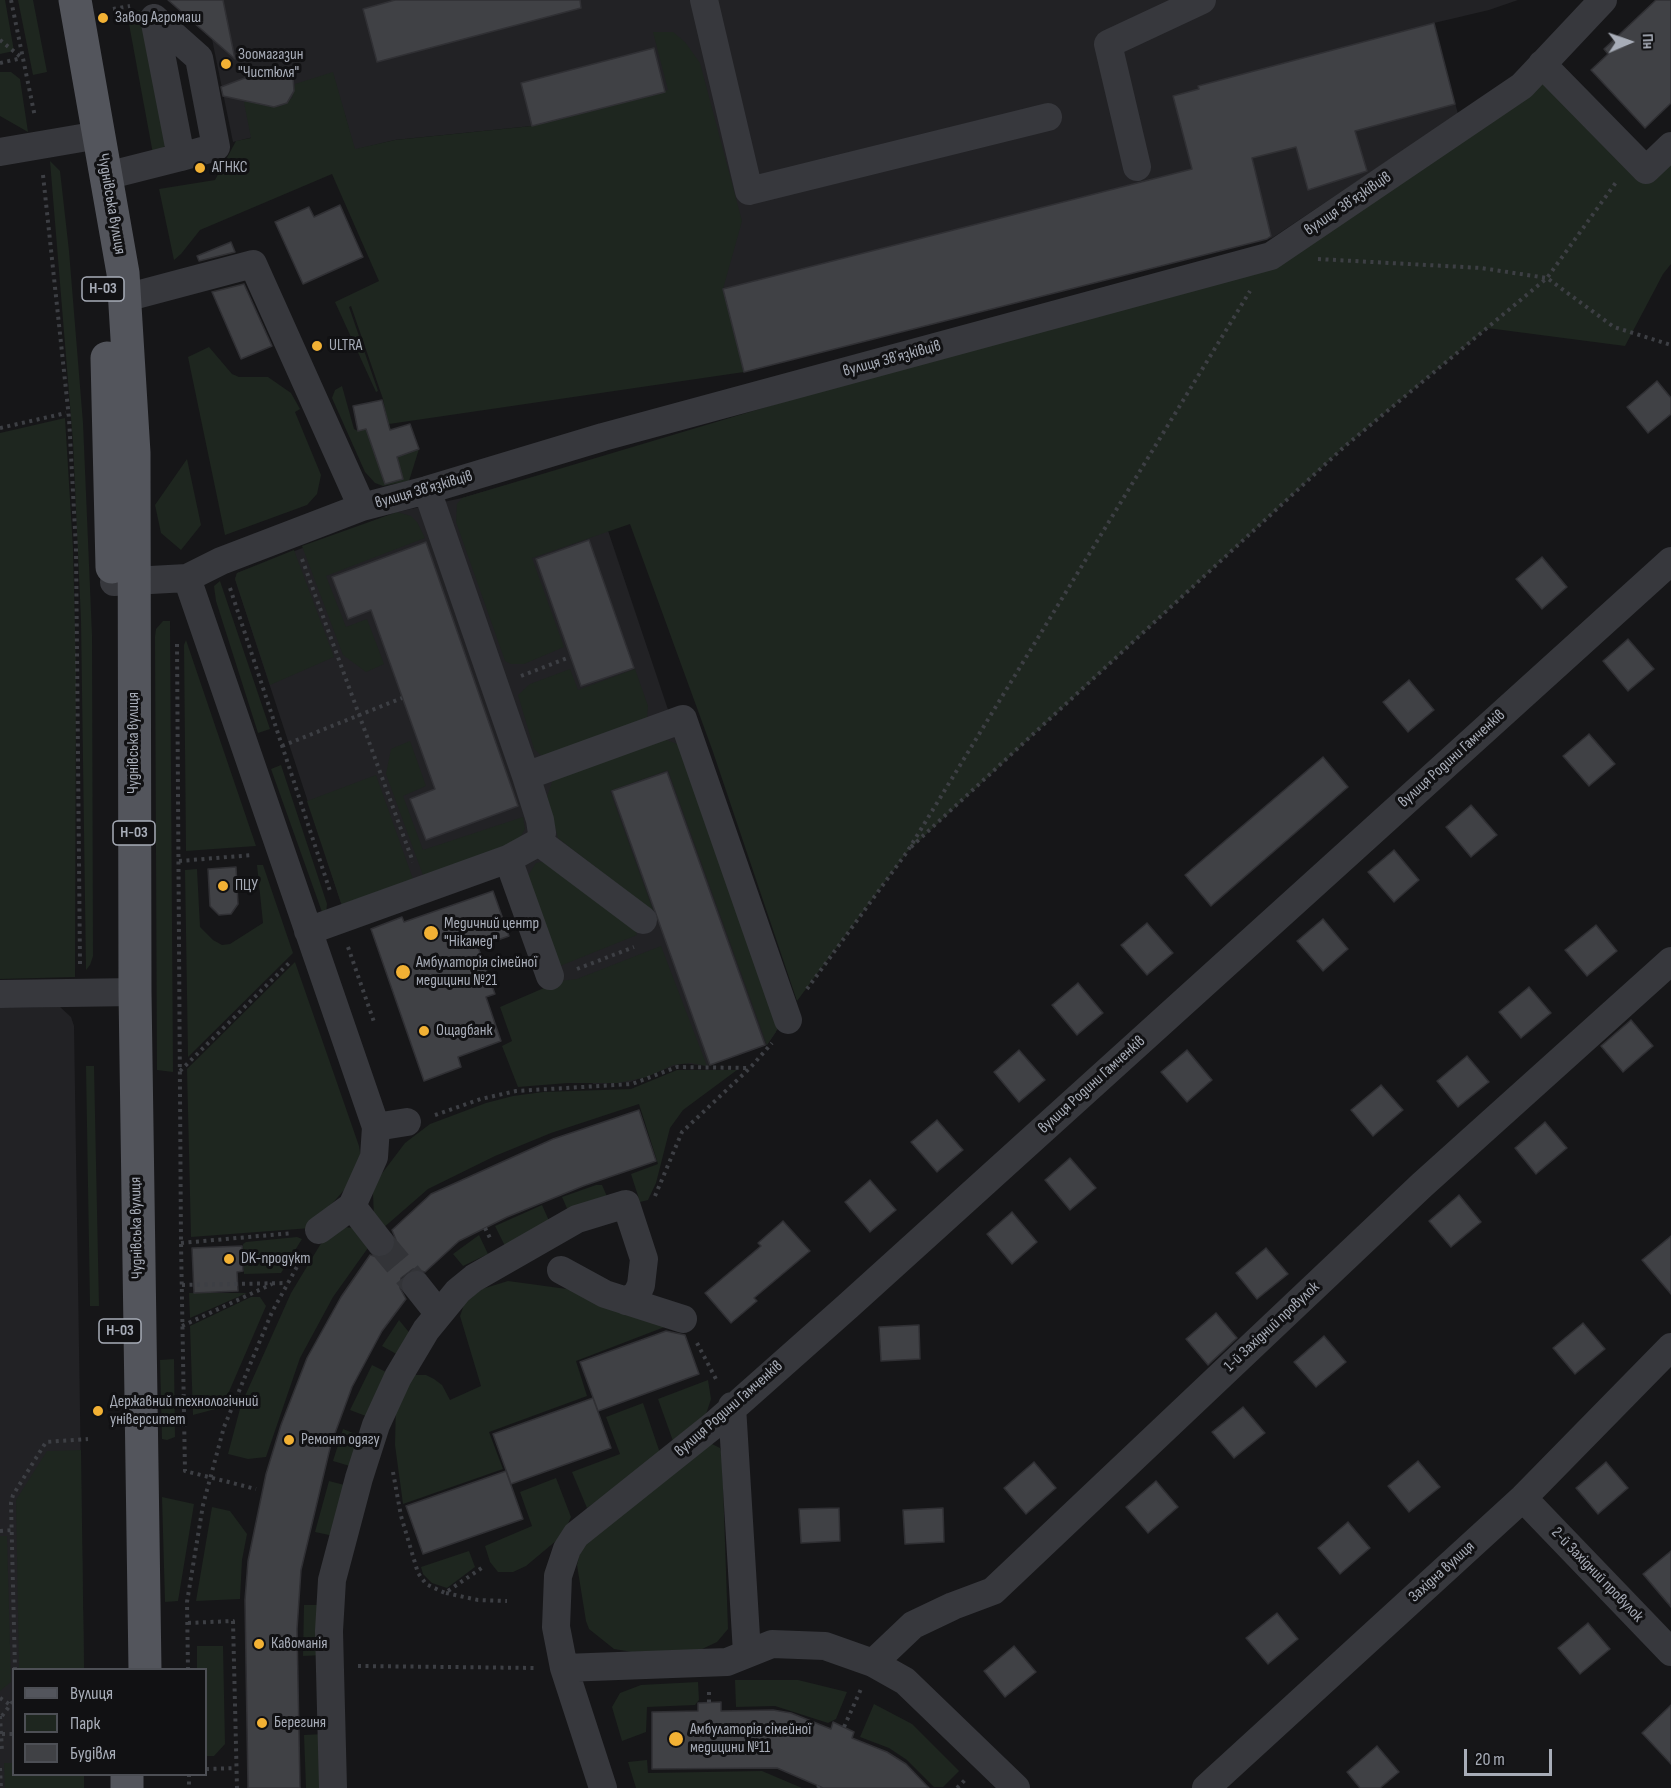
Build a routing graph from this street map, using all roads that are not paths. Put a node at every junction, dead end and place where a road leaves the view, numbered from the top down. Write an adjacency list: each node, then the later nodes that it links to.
1 (55, 0): 8 (main road, Чуднівська вулиця / Н-03)
2 (75, 0): 8 (main road, Чуднівська вулиця / Н-03)
3 (704, 0): 7 (street)
4 (1202, 0): 12 (street)
5 (1603, 0): 6 (street, вулиця Звʼязківців)
6 (1542, 64): 9 (street); 15 (street, вулиця Звʼязківців)
7 (1048, 117)
8 (89, 137): 10 (street); 13 (main road, Чуднівська вулиця / Н-03); 19 (main road, Чуднівська вулиця / Н-03)
9 (1671, 146)
10 (0, 152)
11 (181, 157): 13 (street)
12 (1137, 167)
13 (106, 176): 14 (main road, Чуднівська вулиця / Н-03)
14 (125, 298): 16 (street); 19 (main road, Чуднівська вулиця / Н-03)
15 (427, 490): 16 (street, вулиця Звʼязківців); 20 (street)
16 (362, 507): 18 (street, вулиця Звʼязківців)
17 (1671, 561): 41 (street, вулиця Родини Гамченків)
18 (187, 578): 19 (street, вулиця Звʼязківців); 24 (street)
19 (123, 582): 27 (main road, Чуднівська вулиця / Н-03)
20 (526, 776): 21 (street); 29 (street)
21 (539, 842): 22 (street); 23 (street)
22 (508, 859): 24 (street); 26 (street)
23 (643, 920)
24 (310, 936): 31 (street)
25 (1667, 971): 45 (street, 1-й Західний провулок)
26 (550, 976)
27 (125, 992): 28 (street); 46 (main road, Чуднівська вулиця / Н-03); 47 (main road, Чуднівська вулиця / Н-03)
28 (0, 994)
29 (788, 1020)
30 (407, 1122): 31 (street)
31 (376, 1127): 32 (street)
32 (352, 1206): 33 (street); 34 (street)
33 (316, 1235)
34 (380, 1242)
35 (561, 1270): 37 (street)
36 (416, 1285): 38 (street)
37 (626, 1300): 38 (street); 39 (street)
38 (439, 1314): 49 (street)
39 (683, 1319)
40 (1671, 1347): 42 (street, Західна вулиця)
41 (732, 1406): 44 (street); 48 (street, вулиця Родини Гамченків)
42 (1522, 1498): 43 (street, 2-й Західний провулок); 52 (street, Західна вулиця)
43 (1671, 1652)
44 (747, 1653): 45 (street); 48 (street)
45 (873, 1663): 51 (street)
46 (125, 1668)
47 (145, 1668)
48 (564, 1668): 50 (street, вулиця Родини Гамченків)
49 (333, 1788)
50 (603, 1788)
51 (1016, 1788)
52 (1206, 1788)

